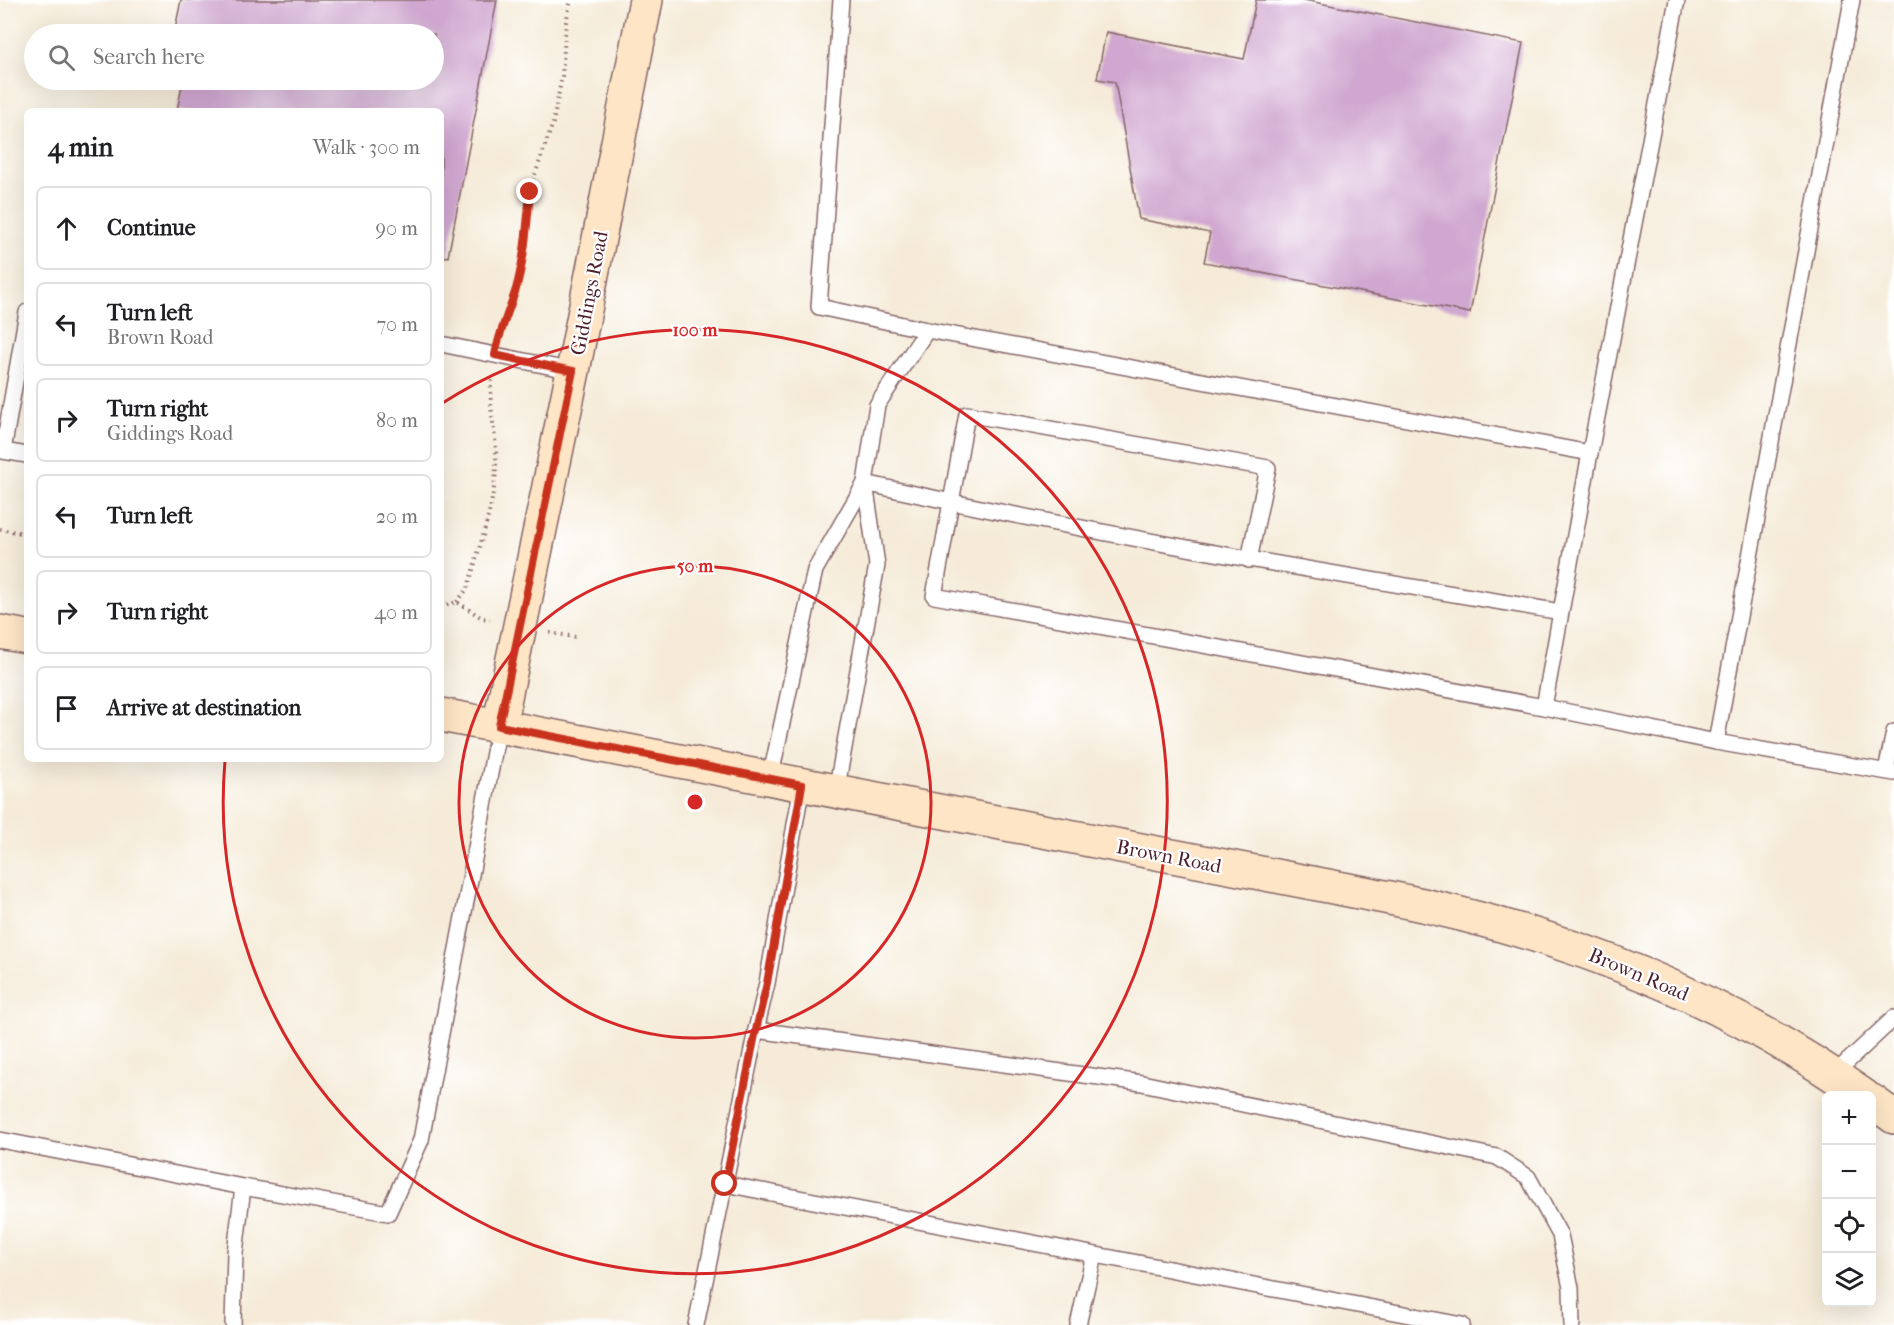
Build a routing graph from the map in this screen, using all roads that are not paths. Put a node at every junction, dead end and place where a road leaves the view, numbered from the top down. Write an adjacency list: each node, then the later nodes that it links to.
1 (646, 0): 8 (main road, Giddings Road)
2 (841, 0): 6 (lane)
3 (1677, 0): 9 (lane)
4 (1852, 0): 21 (lane)
5 (24, 329): 10 (lane)
6 (927, 330): 9 (lane); 11 (lane)
7 (444, 345): 8 (lane)
8 (573, 371): 19 (main road, Giddings Road)
9 (1590, 453): 14 (lane)
10 (24, 454)
11 (864, 483): 12 (lane); 23 (lane); 25 (lane)
12 (951, 502): 13 (lane); 13 (lane); 17 (lane)
13 (1249, 560): 14 (lane)
14 (1561, 612): 17 (lane)
15 (0, 632): 16 (main road)
16 (24, 636)
17 (1544, 707): 21 (lane)
18 (444, 716): 19 (main road, Brown Road)
19 (499, 726): 23 (main road, Brown Road); 34 (lane)
20 (1894, 732): 22 (lane)
21 (1716, 742): 22 (lane)
22 (1890, 772)
23 (770, 779): 24 (main road, Brown Road)
24 (802, 785): 25 (main road, Brown Road); 27 (lane)
25 (836, 792): 28 (main road, Brown Road)
26 (1894, 1018): 28 (lane)
27 (756, 1030): 33 (lane); 40 (lane)
28 (1833, 1075): 29 (main road, Brown Road)
29 (1858, 1091)
30 (1876, 1104): 31 (main road)
31 (1894, 1117)
32 (0, 1140): 34 (lane)
33 (725, 1184): 35 (lane); 37 (lane)
34 (243, 1187): 36 (lane)
35 (1094, 1255): 38 (lane); 39 (lane)
36 (233, 1325)
37 (696, 1325)
38 (1077, 1325)
39 (1462, 1325)
40 (1572, 1325)

